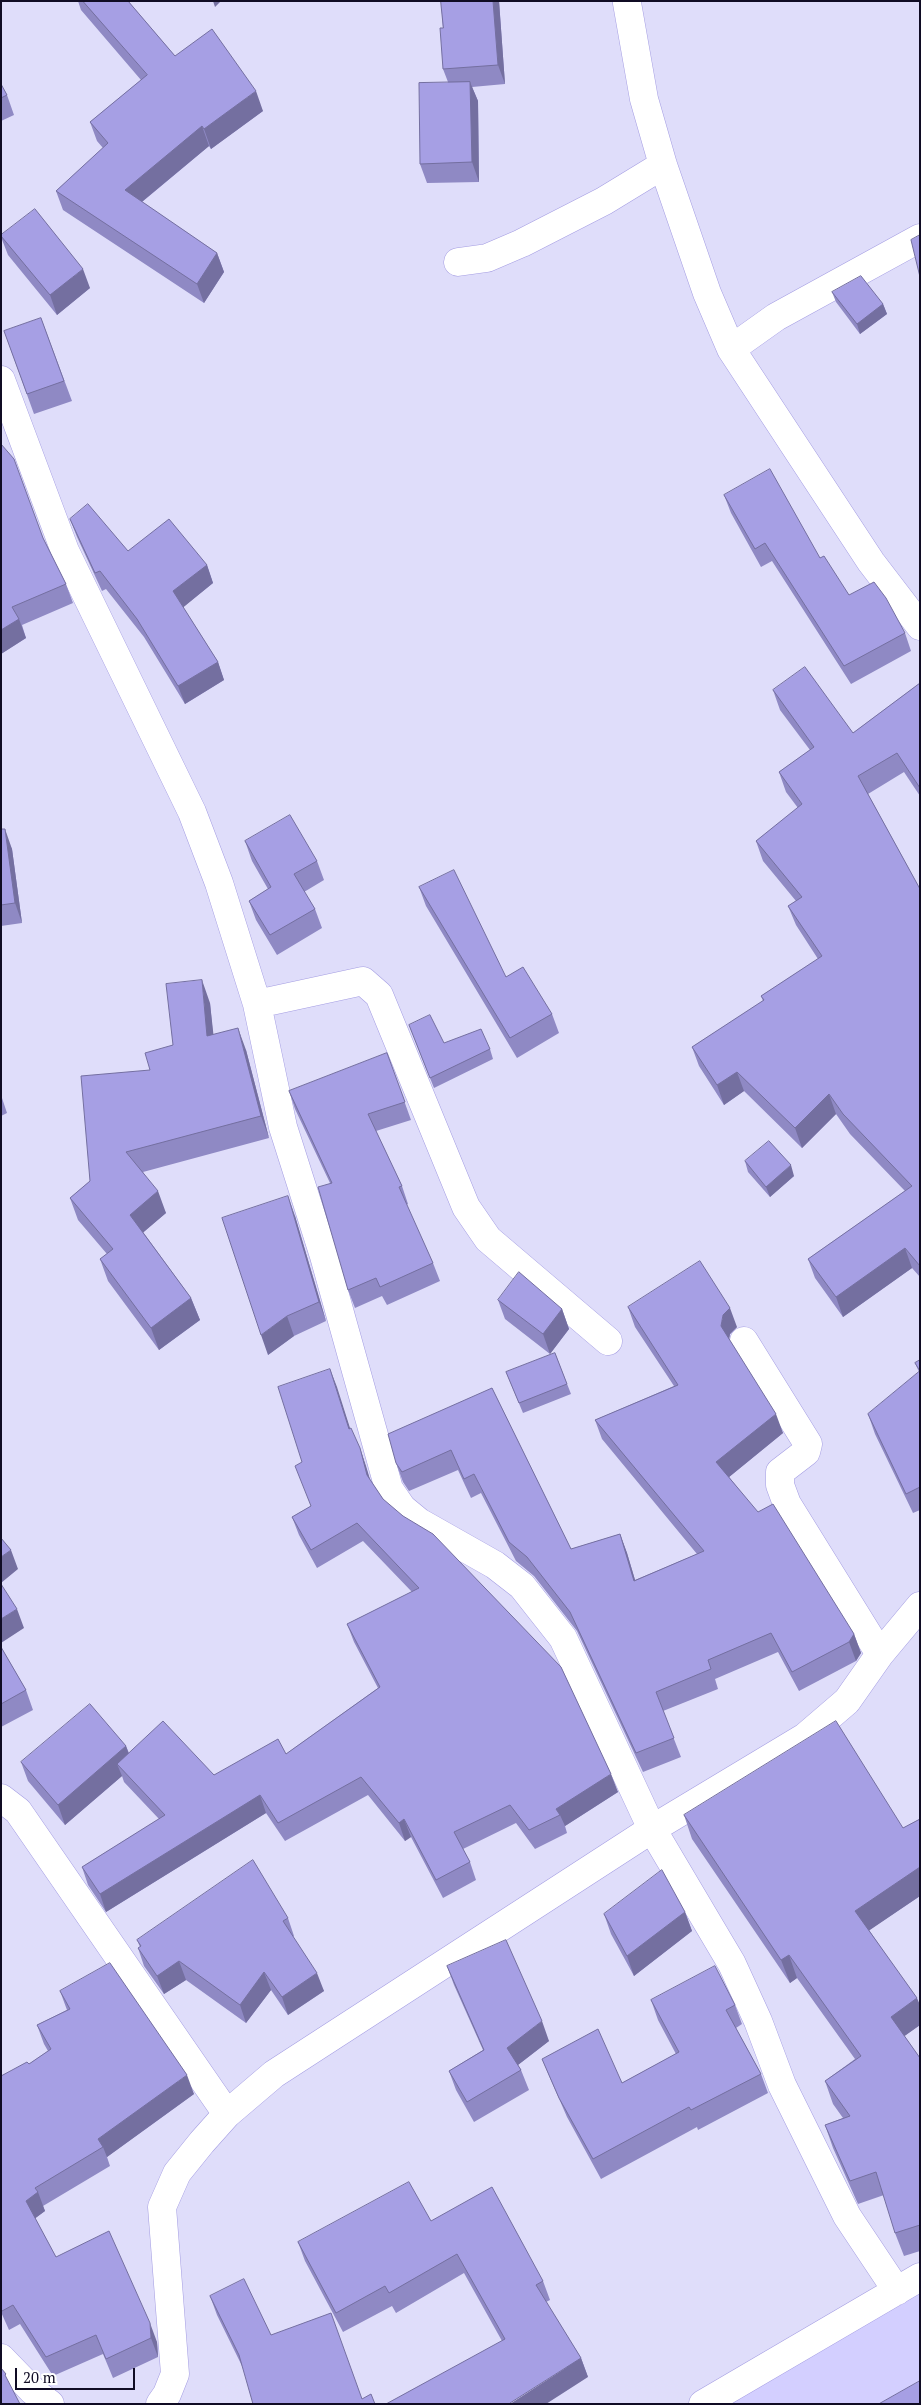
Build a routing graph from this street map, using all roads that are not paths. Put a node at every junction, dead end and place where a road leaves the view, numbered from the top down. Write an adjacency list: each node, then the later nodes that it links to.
1 (627, 3): 2 (street)
2 (663, 165): 4 (street); 5 (street)
3 (920, 238): 5 (street)
4 (458, 262)
5 (732, 349): 7 (street)
6 (1, 380): 8 (street)
7 (920, 626)
8 (257, 1004): 9 (street); 14 (street)
9 (608, 1341)
10 (744, 1341): 12 (street)
11 (920, 1606): 12 (street)
12 (880, 1654): 14 (street)
13 (1, 1798): 15 (street)
14 (652, 1829): 15 (street); 16 (street)
15 (228, 2114): 19 (street)
16 (908, 2284): 20 (street)
17 (1, 2358): 18 (street)
18 (50, 2404)
19 (160, 2404)
20 (703, 2404)

